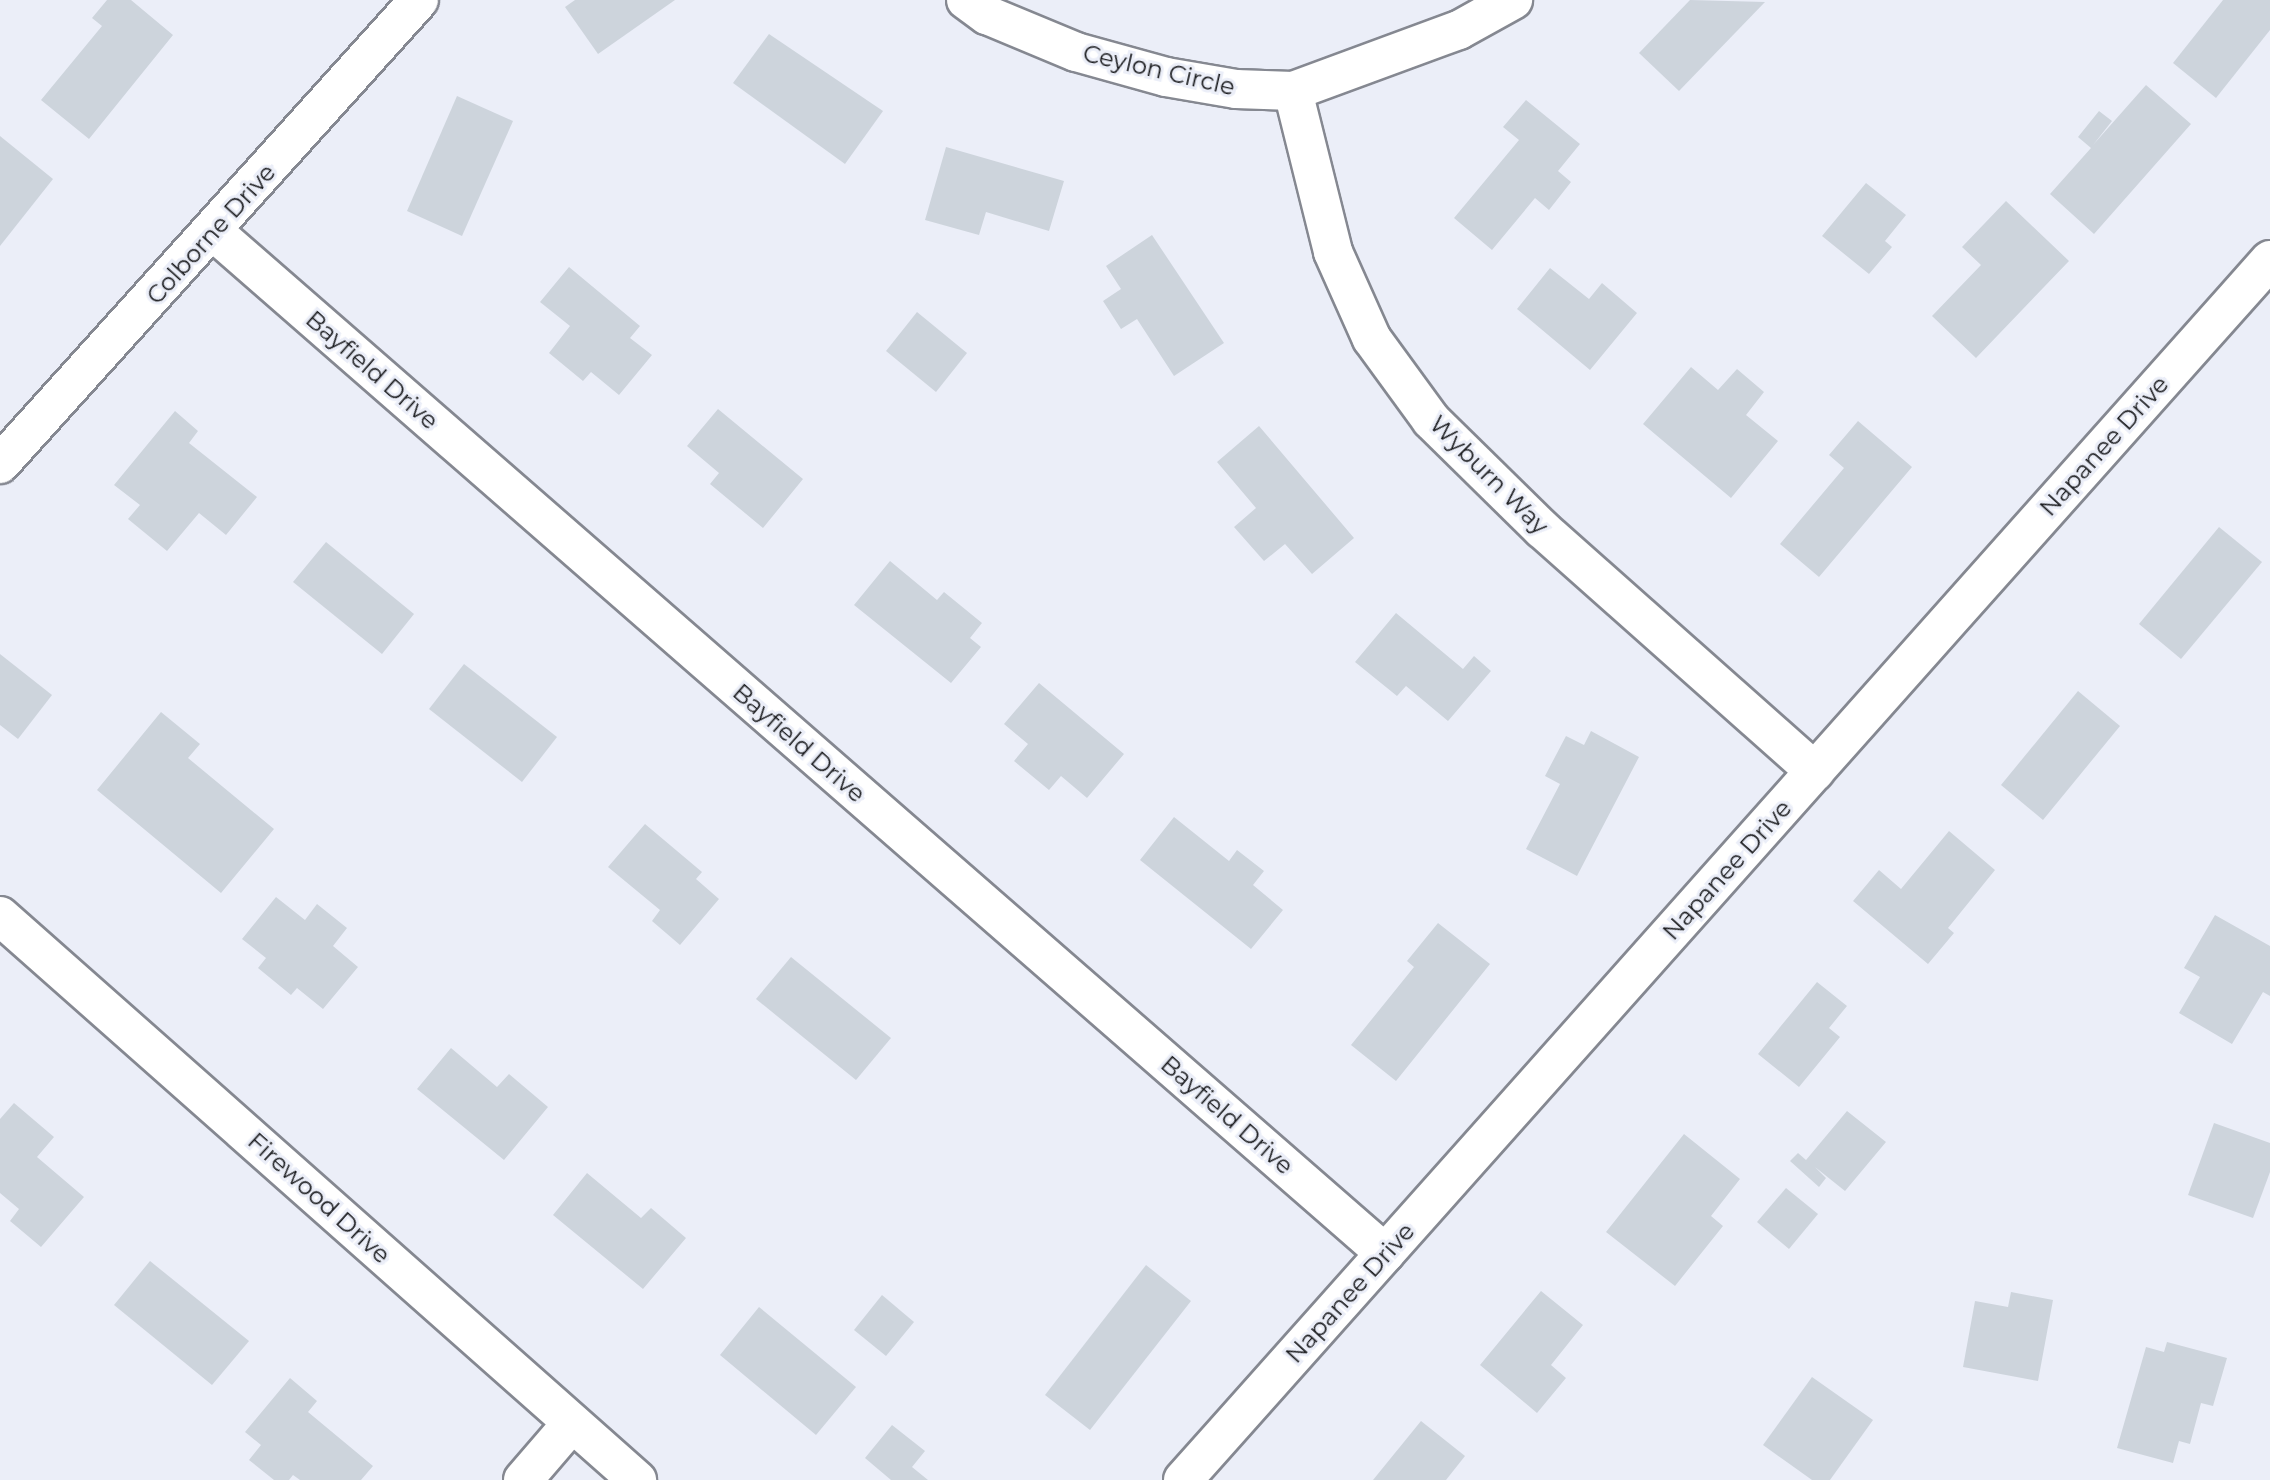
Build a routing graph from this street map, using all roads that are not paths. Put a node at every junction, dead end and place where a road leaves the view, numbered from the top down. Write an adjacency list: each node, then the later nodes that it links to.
1 (419, 0): 5 (street, Colborne Drive)
2 (966, 0): 4 (street, Ceylon Circle)
3 (1513, 0): 4 (street, Ceylon Circle)
4 (1293, 91): 8 (street, Wyburn Way)
5 (214, 232): 7 (street, Colborne Drive); 10 (street, Bayfield Drive)
6 (2270, 260): 8 (street, Napanee Drive)
7 (0, 464)
8 (1815, 771): 10 (street, Napanee Drive)
9 (0, 916): 11 (street, Firewood Drive)
10 (1385, 1253): 14 (street, Napanee Drive)
11 (572, 1423): 12 (street); 13 (street, Firewood Drive)
12 (523, 1480)
13 (637, 1480)
14 (1183, 1480)

